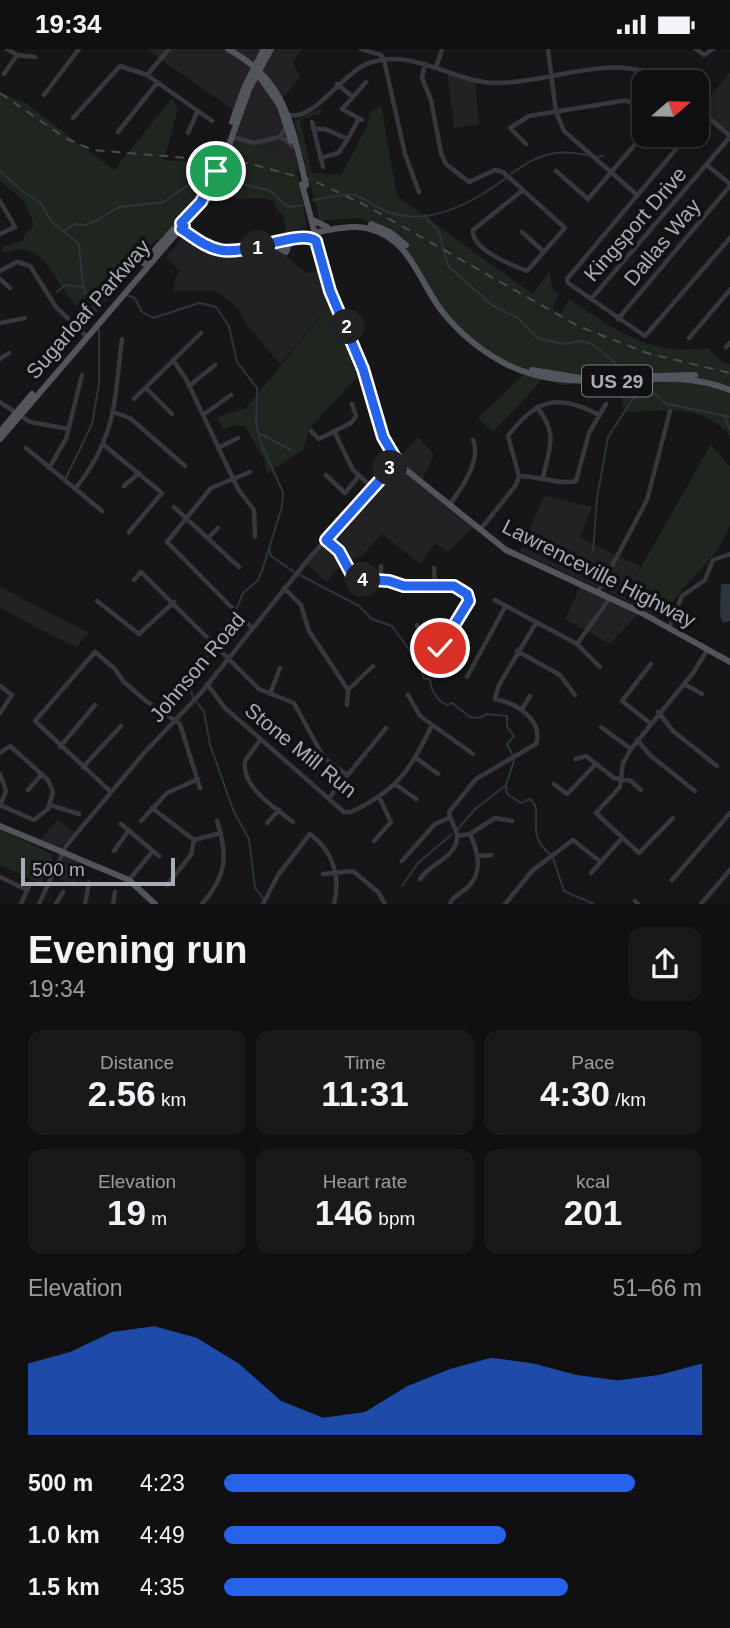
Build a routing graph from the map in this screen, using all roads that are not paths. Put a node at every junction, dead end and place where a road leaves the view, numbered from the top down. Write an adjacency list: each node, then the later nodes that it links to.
1 (8, 49): 12 (street)
2 (79, 49): 29 (street)
3 (169, 49): 22 (street)
4 (228, 49): 14 (main road, Lawrenceville Highway)
5 (266, 49): 14 (main road); 19 (main road, Sugarloaf Parkway)
6 (360, 49): 11 (street)
7 (442, 49): 18 (street)
8 (548, 49): 23 (street)
9 (696, 49): 10 (street)
10 (713, 49)
11 (370, 51): 15 (street); 16 (street)
12 (17, 55): 13 (street); 21 (street)
13 (35, 57)
14 (245, 60): 19 (main road, Lawrenceville Highway)
15 (384, 60): 16 (street); 17 (street); 60 (street)
16 (372, 62): 28 (street)
17 (425, 64): 18 (street); 58 (street)
18 (436, 68): 23 (street)
19 (256, 69): 26 (main road, Sugarloaf Parkway); 27 (main road, Lawrenceville Highway); 36 (main road, Lawrenceville Highway); 50 (main road, Sugarloaf Parkway)
20 (648, 70): 23 (street)
21 (4, 74)
22 (147, 75): 25 (street); 34 (street)
23 (552, 75): 33 (street)
24 (366, 82): 30 (street)
25 (157, 83): 32 (street); 40 (street)
26 (252, 83): 27 (main road); 43 (main road, Sugarloaf Parkway)
27 (265, 83): 36 (main road, Lawrenceville Highway)
28 (337, 83): 30 (street); 36 (street)
29 (44, 95)
30 (353, 97): 45 (street)
31 (632, 104): 33 (street)
32 (197, 112): 37 (street); 41 (street)
33 (556, 112): 46 (street); 56 (street)
34 (73, 118)
35 (709, 118): 42 (street)
36 (291, 119): 44 (street); 47 (main road, Lawrenceville Highway); 53 (main road, Lawrenceville Highway)
37 (212, 121)
38 (312, 122): 39 (street)
39 (313, 129): 45 (street); 51 (street)
40 (118, 131)
41 (188, 133)
42 (730, 136): 52 (street, Kingsport Drive)
43 (232, 137): 44 (street); 50 (main road, Sugarloaf Parkway)
44 (281, 137): 47 (street)
45 (348, 139): 51 (street)
46 (526, 144)
47 (293, 146): 53 (main road, Lawrenceville Highway)
48 (633, 147): 56 (street)
49 (678, 147): 61 (street)
50 (225, 151): 59 (main road, Sugarloaf Parkway, bridge)
51 (320, 158): 54 (street)
52 (706, 165): 57 (street, Dallas Way); 80 (street, Kingsport Drive)
53 (300, 167): 65 (main road, Lawrenceville Highway, bridge)
54 (323, 167)
55 (556, 171): 56 (street)
56 (611, 172): 61 (street)
57 (730, 185): 83 (street, Dallas Way)
58 (523, 190): 73 (street); 73 (street)
59 (210, 192): 63 (main road, Sugarloaf Parkway); 64 (main road, Sugarloaf Parkway)
60 (419, 192)
61 (637, 195): 80 (street)
62 (0, 201): 68 (street)
63 (190, 220): 64 (main road, Sugarloaf Parkway); 67 (main road)
64 (181, 226): 67 (main road); 72 (main road); 86 (main road, Sugarloaf Parkway)
65 (318, 231): 69 (main road); 69 (main road); 79 (main road, Lawrenceville Highway); 79 (main road, Lawrenceville Highway); 96 (main road, US 29)
66 (522, 232): 73 (street)
67 (194, 233): 69 (main road)
68 (0, 234)
69 (304, 234): 71 (main road)
70 (730, 238): 83 (street)
71 (292, 239): 72 (main road); 72 (main road)
72 (271, 244)
73 (544, 252)
74 (0, 271): 86 (street)
75 (0, 279): 76 (street)
76 (10, 288)
77 (730, 291): 78 (street)
78 (725, 297): 81 (street); 87 (street)
79 (335, 299): 119 (main road, Lawrenceville Highway)
80 (591, 299): 83 (street)
81 (730, 301)
82 (25, 318): 84 (street)
83 (618, 319)
84 (0, 323)
85 (201, 333): 91 (street)
86 (85, 335): 105 (main road, Sugarloaf Parkway)
87 (689, 338)
88 (122, 339): 104 (street)
89 (9, 353): 90 (street)
90 (0, 359)
91 (173, 361): 94 (street); 95 (street)
92 (215, 365): 94 (street)
93 (82, 375): 109 (street)
94 (189, 386): 107 (street)
95 (146, 388): 98 (street); 106 (street)
96 (730, 388)
97 (231, 395): 107 (street)
98 (134, 398)
99 (0, 402): 105 (street)
100 (352, 404): 111 (street)
101 (606, 404): 108 (street)
102 (537, 407): 108 (street); 126 (street); 128 (street)
103 (670, 411): 150 (street)
104 (113, 412): 116 (street); 120 (street)
105 (18, 414): 109 (street); 112 (main road, Sugarloaf Parkway); 114 (main road, Sugarloaf Parkway)
106 (172, 414)
107 (203, 415): 118 (street)
108 (599, 415): 128 (street)
109 (69, 429): 121 (street)
110 (311, 431): 111 (street)
111 (334, 431): 125 (street)
112 (0, 432)
113 (238, 438): 118 (street)
114 (0, 439)
115 (473, 440): 132 (street)
116 (104, 445): 123 (street); 131 (street)
117 (26, 448): 121 (street)
118 (218, 448): 127 (street)
119 (397, 461): 130 (street, Johnson Road); 132 (main road, Lawrenceville Highway)
120 (186, 467)
121 (49, 468): 131 (street)
122 (250, 472): 127 (street)
123 (139, 473): 129 (street); 138 (street)
124 (326, 475): 125 (street)
125 (359, 476): 130 (street)
126 (519, 476): 128 (street); 137 (street)
127 (232, 477): 135 (street); 139 (street)
128 (543, 477)
129 (124, 486)
130 (372, 488): 141 (street, Johnson Road)
131 (75, 489): 134 (street)
132 (448, 506): 137 (main road, Lawrenceville Highway)
133 (174, 507): 135 (street)
134 (102, 511)
135 (185, 517): 140 (street); 158 (street)
136 (218, 527): 140 (street)
137 (479, 531): 150 (main road, Lawrenceville Highway)
138 (129, 532)
139 (255, 537)
140 (208, 538): 144 (street)
141 (326, 540): 147 (street); 149 (street, Johnson Road)
142 (730, 554): 159 (street)
143 (381, 566): 147 (street)
144 (239, 567)
145 (434, 568): 148 (street)
146 (134, 580): 154 (street)
147 (382, 580): 148 (street)
148 (435, 586): 157 (street)
149 (284, 588): 158 (street, Johnson Road); 173 (street)
150 (598, 592): 151 (main road, Lawrenceville Highway)
151 (610, 597): 159 (main road, Lawrenceville Highway); 160 (street)
152 (495, 600): 155 (street)
153 (97, 601): 154 (street)
154 (174, 602): 163 (street)
155 (505, 607): 156 (street); 169 (street)
156 (536, 623): 160 (street); 162 (street)
157 (416, 625)
158 (252, 628): 163 (street, Johnson Road)
159 (670, 628): 161 (main road, Lawrenceville Highway)
160 (577, 645): 168 (street)
161 (708, 649): 164 (main road, Lawrenceville Highway); 171 (street)
162 (517, 650): 177 (street); 181 (street)
163 (228, 656): 170 (street, Johnson Road); 174 (street)
164 (730, 661)
165 (651, 663): 185 (street)
166 (373, 666): 173 (street)
167 (280, 667): 174 (street)
168 (600, 667)
169 (467, 677)
170 (207, 684): 184 (street, Johnson Road); 190 (street, Stone Mill Run)
171 (684, 684): 175 (street); 182 (street)
172 (0, 686): 183 (street)
173 (348, 690): 180 (street)
174 (270, 694): 204 (street)
175 (702, 694)
176 (408, 695): 186 (street)
177 (575, 695)
178 (530, 696): 181 (street)
179 (95, 705): 192 (street)
180 (347, 705)
181 (522, 709): 223 (street)
182 (659, 712): 185 (street); 199 (street)
183 (0, 713)
184 (175, 719): 192 (street); 205 (street); 213 (street, Johnson Road)
185 (650, 723): 191 (street)
186 (432, 725): 195 (street); 196 (street, Stone Mill Run)
187 (121, 726): 200 (street)
188 (601, 727): 193 (street)
189 (386, 728): 204 (street)
190 (261, 739): 214 (street, Stone Mill Run); 220 (street)
191 (637, 740): 193 (street); 212 (street)
192 (60, 747): 200 (street)
193 (631, 749): 206 (street)
194 (0, 753): 202 (street)
195 (473, 754)
196 (416, 758): 203 (street); 207 (street, Stone Mill Run)
197 (576, 759): 198 (street)
198 (596, 764): 206 (street); 208 (street)
199 (717, 766)
200 (83, 767): 213 (street)
201 (0, 773): 218 (street)
202 (42, 774): 210 (street); 217 (street)
203 (438, 774)
204 (347, 775): 214 (street)
205 (198, 779): 209 (street); 219 (street)
206 (622, 780): 211 (street); 236 (street)
207 (395, 784): 215 (street, Stone Mill Run); 216 (street)
208 (554, 785)
209 (200, 788)
210 (28, 790)
211 (641, 790)
212 (695, 791)
213 (111, 792): 241 (street, Johnson Road)
214 (329, 798): 215 (street, Stone Mill Run)
215 (380, 799): 238 (street)
216 (416, 799)
217 (50, 805): 218 (street); 222 (street)
218 (0, 806)
219 (152, 808): 225 (street); 237 (street)
220 (279, 810): 228 (street); 229 (street)
221 (730, 813): 254 (street)
222 (79, 814)
223 (449, 818): 235 (street); 245 (street)
224 (673, 818): 236 (street)
225 (141, 821)
226 (217, 821): 233 (street)
227 (512, 821): 234 (street)
228 (293, 822)
229 (267, 823)
230 (121, 824): 232 (street)
231 (0, 826): 241 (main road)
232 (129, 830): 239 (street); 240 (street)
233 (221, 833): 237 (street); 268 (street)
234 (470, 834): 235 (street); 244 (street)
235 (457, 836): 252 (street)
236 (622, 838): 246 (street)
237 (194, 840): 257 (street)
238 (374, 841)
239 (114, 851)
240 (153, 851): 243 (street); 253 (street)
241 (61, 852): 253 (main road); 263 (street, Johnson Road)
242 (491, 855): 244 (street)
243 (159, 856)
244 (479, 856): 261 (street)
245 (402, 861)
246 (601, 862): 249 (street); 272 (street)
247 (730, 870): 273 (street)
248 (336, 871): 250 (street); 269 (street); 270 (street); 271 (street)
249 (591, 873)
250 (323, 874)
251 (0, 877): 258 (street)
252 (420, 879)
253 (129, 880): 267 (main road)
254 (672, 880)
255 (89, 883): 265 (street)
256 (30, 884): 258 (street)
257 (167, 885)
258 (27, 890): 262 (street)
259 (115, 892): 266 (street)
260 (63, 893): 264 (street)
261 (450, 903)
262 (21, 904)
263 (38, 904)
264 (56, 904)
265 (85, 904)
266 (113, 904)
267 (155, 904)
268 (202, 904)
269 (263, 904)
270 (334, 904)
271 (385, 904)
272 (505, 904)
273 (701, 904)

